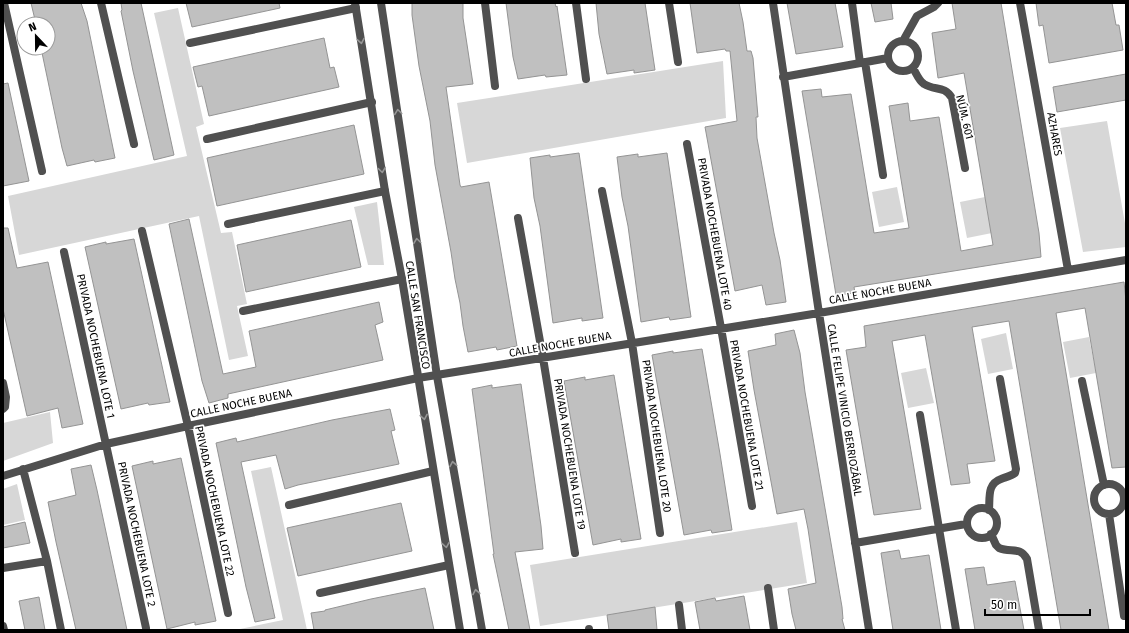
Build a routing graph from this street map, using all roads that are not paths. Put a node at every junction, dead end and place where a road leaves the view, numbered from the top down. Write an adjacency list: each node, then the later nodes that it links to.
1 (4, 3): 26 (street)
2 (101, 3): 23 (street)
3 (381, 3): 42 (street, CALLE SAN FRANCISCO, one-way to 3)
4 (485, 3): 20 (street)
5 (576, 3): 19 (street)
6 (669, 3): 15 (street)
7 (773, 3): 18 (street, CALLE FELIPE VINICIO BERRIOZÁBAL)
8 (852, 3): 16 (street)
9 (938, 3): 12 (street)
10 (1020, 3): 35 (street, AZHARES)
11 (355, 5): 13 (street); 21 (street, CALLE SAN FRANCISCO, one-way to 21)
12 (903, 41): 14 (street); 17 (street)
13 (190, 43)
14 (888, 58): 16 (street); 17 (street)
15 (678, 62)
16 (863, 62): 18 (street); 27 (street)
17 (913, 68): 25 (street, NÚM. 601)
18 (783, 77): 38 (street, CALLE FELIPE VINICIO BERRIOZÁBAL)
19 (586, 79)
20 (495, 86)
21 (372, 102): 22 (street); 28 (street, CALLE SAN FRANCISCO, one-way to 28)
22 (207, 139)
23 (134, 144)
24 (687, 144): 39 (street, PRIVADA NOCHEBUENA LOTE 40)
25 (965, 168)
26 (42, 171)
27 (883, 175)
28 (385, 191): 31 (street); 36 (street, CALLE SAN FRANCISCO)
29 (602, 191): 40 (street, PRIVADA NOCHEBUENA LOTE 20)
30 (518, 218): 41 (street, PRIVADA NOCHEBUENA LOTE 19)
31 (228, 224)
32 (142, 230): 49 (street, PRIVADA NOCHEBUENA LOTE 22)
33 (64, 252): 50 (street, PRIVADA NOCHEBUENA LOTE 1)
34 (1126, 260): 35 (street, CALLE NOCHE BUENA)
35 (1068, 270): 38 (street, CALLE NOCHE BUENA)
36 (402, 279): 37 (street); 43 (street, CALLE SAN FRANCISCO)
37 (243, 311)
38 (819, 313): 39 (street, CALLE NOCHE BUENA); 64 (street, CALLE FELIPE VINICIO BERRIOZÁBAL)
39 (721, 328): 40 (street, CALLE NOCHE BUENA); 57 (street, PRIVADA NOCHEBUENA LOTE 21)
40 (632, 343): 41 (street, CALLE NOCHE BUENA); 62 (street, PRIVADA NOCHEBUENA LOTE 20)
41 (543, 358): 42 (street, CALLE NOCHE BUENA); 65 (street, PRIVADA NOCHEBUENA LOTE 19)
42 (437, 376): 43 (street, CALLE NOCHE BUENA); 79 (street, CALLE SAN FRANCISCO, one-way to 42)
43 (418, 378): 49 (street, CALLE NOCHE BUENA); 52 (street, CALLE SAN FRANCISCO, one-way to 52)
44 (1000, 379): 58 (street)
45 (1082, 381): 54 (street)
46 (3, 383): 47 (street)
47 (3, 409)
48 (920, 415): 61 (street)
49 (188, 426): 50 (street, CALLE NOCHE BUENA); 72 (street, PRIVADA NOCHEBUENA LOTE 22)
50 (106, 444): 51 (street, CALLE NOCHE BUENA); 75 (street, PRIVADA NOCHEBUENA LOTE 2)
51 (23, 469): 53 (street, CALLE NOCHE BUENA); 66 (street)
52 (433, 471): 56 (street); 67 (street, CALLE SAN FRANCISCO, one-way to 67)
53 (3, 476)
54 (1104, 485): 55 (street); 59 (street)
55 (1125, 494): 59 (street)
56 (289, 505)
57 (752, 506)
58 (989, 510): 60 (street); 63 (street)
59 (1109, 514): 73 (street)
60 (966, 524): 61 (street); 63 (street)
61 (940, 529): 64 (street); 83 (street)
62 (660, 533)
63 (991, 534): 84 (street)
64 (855, 543): 82 (street, CALLE FELIPE VINICIO BERRIOZÁBAL)
65 (575, 553)
66 (47, 561): 68 (street); 77 (street)
67 (449, 564): 70 (street); 78 (street, CALLE SAN FRANCISCO)
68 (3, 568)
69 (768, 588): 81 (street)
70 (320, 593)
71 (679, 605): 80 (street)
72 (228, 613)
73 (1124, 616)
74 (3, 626): 76 (street)
75 (146, 628)
76 (4, 630)
77 (61, 630)
78 (460, 630)
79 (482, 630)
80 (682, 630)
81 (774, 630)
82 (869, 630)
83 (956, 630)
84 (1038, 630)

